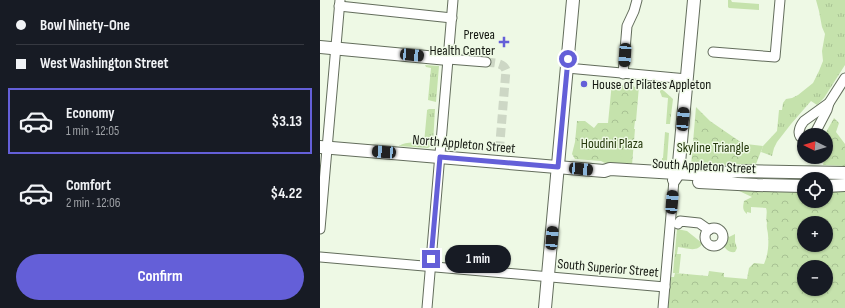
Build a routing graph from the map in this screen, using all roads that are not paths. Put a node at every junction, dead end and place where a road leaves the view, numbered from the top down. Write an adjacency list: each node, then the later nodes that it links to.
1 (453, 0): 7 (street)
2 (573, 0): 13 (main road)
3 (637, 0): 14 (street)
4 (694, 0): 16 (main road)
5 (780, 0): 10 (street)
6 (340, 3): 7 (street); 9 (street)
7 (452, 18): 11 (street)
8 (320, 47): 9 (main road)
9 (336, 48): 11 (main road); 20 (street)
10 (713, 52)
11 (448, 59): 12 (street); 21 (street)
12 (486, 62)
13 (567, 68): 14 (street); 22 (main road)
14 (623, 74): 16 (street)
15 (845, 78): 17 (street)
16 (687, 79): 24 (main road)
17 (829, 103): 18 (street); 19 (street)
18 (799, 128)
19 (818, 128)
20 (324, 147): 21 (main road, North Appleton Street); 28 (street)
21 (440, 157): 22 (main road, North Appleton Street); 33 (street)
22 (558, 167): 24 (main road, South Appleton Street); 34 (main road)
23 (845, 173): 24 (main road, South Appleton Street)
24 (676, 177): 26 (main road, South Appleton Street); 29 (street)
25 (845, 185): 27 (main road)
26 (797, 186)
27 (833, 186)
28 (321, 203): 31 (street)
29 (674, 224): 30 (street); 35 (street)
30 (706, 228)
31 (320, 229)
32 (320, 257): 33 (street, South Superior Street)
33 (430, 267): 34 (street, South Superior Street); 36 (street)
34 (548, 277): 35 (street, South Superior Street); 37 (main road)
35 (665, 287): 38 (street)
36 (427, 308)
37 (545, 308)
38 (663, 308)

